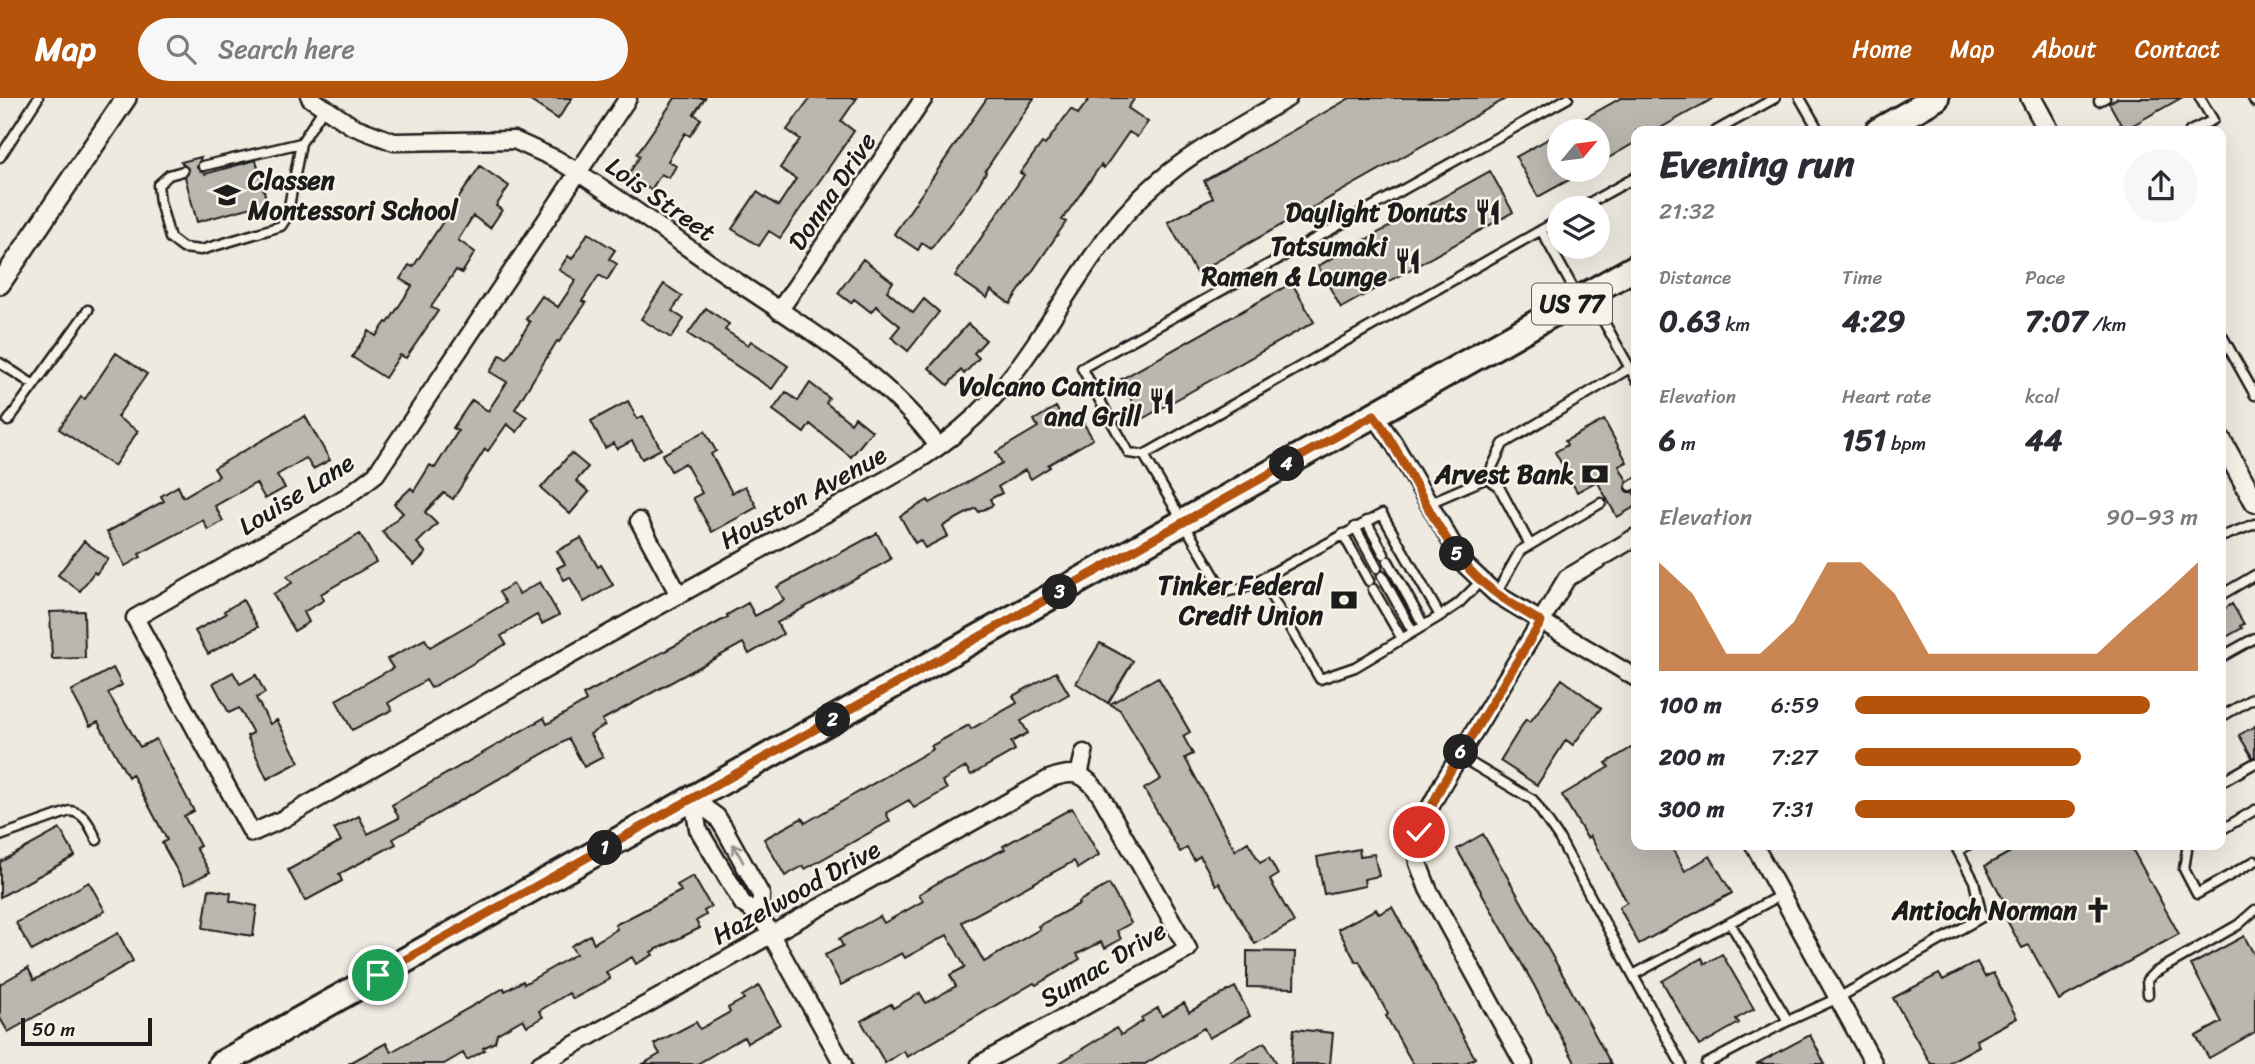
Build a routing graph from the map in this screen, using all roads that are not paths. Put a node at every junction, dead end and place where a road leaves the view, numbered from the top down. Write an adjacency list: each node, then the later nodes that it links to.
1 (38, 98): 20 (lane)
2 (125, 98): 29 (street)
3 (310, 98): 13 (street, Lois Street)
4 (628, 98): 23 (street, Louise Lane)
5 (924, 98): 32 (street, Donna Drive)
6 (1288, 98): 40 (street, Houston Avenue)
7 (1568, 98): 42 (lane)
8 (1775, 98): 14 (lane)
9 (1800, 98): 15 (lane)
10 (1936, 98): 16 (main road)
11 (2031, 98): 17 (street)
12 (2200, 98): 18 (lane)
13 (327, 103): 19 (lane); 23 (street, Lois Street)
14 (1725, 126)
15 (1816, 126)
16 (1887, 126)
17 (2046, 126)
18 (2200, 126)
19 (301, 143): 21 (lane); 22 (lane)
20 (0, 157)
21 (203, 166)
22 (183, 171)
23 (579, 173): 32 (street, Lois Street); 80 (street, Louise Lane)
24 (1631, 180): 25 (lane)
25 (1602, 196)
26 (1547, 227): 27 (lane)
27 (1541, 230): 30 (lane); 42 (lane)
28 (1631, 272): 30 (main road, US 77)
29 (0, 284)
30 (1584, 297): 35 (lane); 38 (main road, US 77)
31 (88, 310): 36 (lane)
32 (779, 311): 40 (street, Lois Street)
33 (2226, 343): 37 (lane)
34 (0, 363): 36 (lane)
35 (1630, 368): 43 (lane)
36 (34, 385): 39 (lane)
37 (2255, 395)
38 (1374, 415): 46 (street); 49 (main road, US 77)
39 (8, 421)
40 (938, 446): 61 (street, Houston Avenue)
41 (2226, 449): 44 (street)
42 (1144, 456): 49 (lane)
43 (1487, 478): 46 (lane); 55 (lane)
44 (2255, 502)
45 (1601, 503): 55 (lane)
46 (1427, 504): 58 (street)
47 (639, 521): 61 (street)
48 (1366, 521): 51 (lane); 62 (lane); 64 (lane)
49 (1183, 523): 57 (lane); 77 (main road, US 77)
50 (2255, 524): 53 (lane)
51 (1355, 527): 52 (lane); 65 (lane)
52 (1343, 534): 57 (lane); 67 (lane)
53 (2226, 535)
54 (1631, 540): 63 (street)
55 (1530, 545): 60 (lane)
56 (2255, 575): 59 (lane)
57 (1261, 579): 67 (lane)
58 (1481, 581): 60 (street); 62 (lane)
59 (2226, 592)
60 (1496, 594): 63 (street)
61 (679, 595): 80 (street, Houston Avenue)
62 (1440, 616): 64 (lane)
63 (1541, 622): 69 (street); 73 (street)
64 (1424, 626): 65 (lane)
65 (1413, 632): 67 (lane)
66 (2255, 638): 68 (lane)
67 (1402, 639)
68 (2226, 654)
69 (1631, 674)
70 (2255, 698): 71 (lane)
71 (2226, 714)
72 (1084, 753): 75 (street)
73 (1459, 756): 92 (lane); 100 (street)
74 (2255, 763): 76 (lane)
75 (1079, 775): 91 (street, Hazelwood Drive); 99 (street, Sumac Drive)
76 (2226, 779)
77 (693, 799): 89 (street); 89 (street, one-way to 77); 96 (main road, US 77)
78 (2255, 810): 79 (lane)
79 (2226, 827)
80 (252, 833)
81 (0, 836): 82 (lane)
82 (97, 840)
83 (1757, 850): 87 (street)
84 (1958, 850): 94 (lane)
85 (2188, 850): 86 (lane)
86 (2255, 861)
87 (1782, 895): 90 (lane); 94 (street)
88 (2255, 911): 93 (lane)
89 (760, 915): 91 (street)
90 (1730, 923): 92 (lane); 95 (lane)
91 (771, 934): 97 (street, Hazelwood Drive); 98 (street)
92 (1633, 975): 101 (lane)
93 (2148, 994)
94 (1838, 998): 95 (lane); 103 (street)
95 (1787, 1021): 102 (lane)
96 (220, 1064)
97 (540, 1064)
98 (843, 1064)
99 (980, 1064)
100 (1524, 1064)
101 (1681, 1064)
102 (1706, 1064)
103 (1874, 1064)

